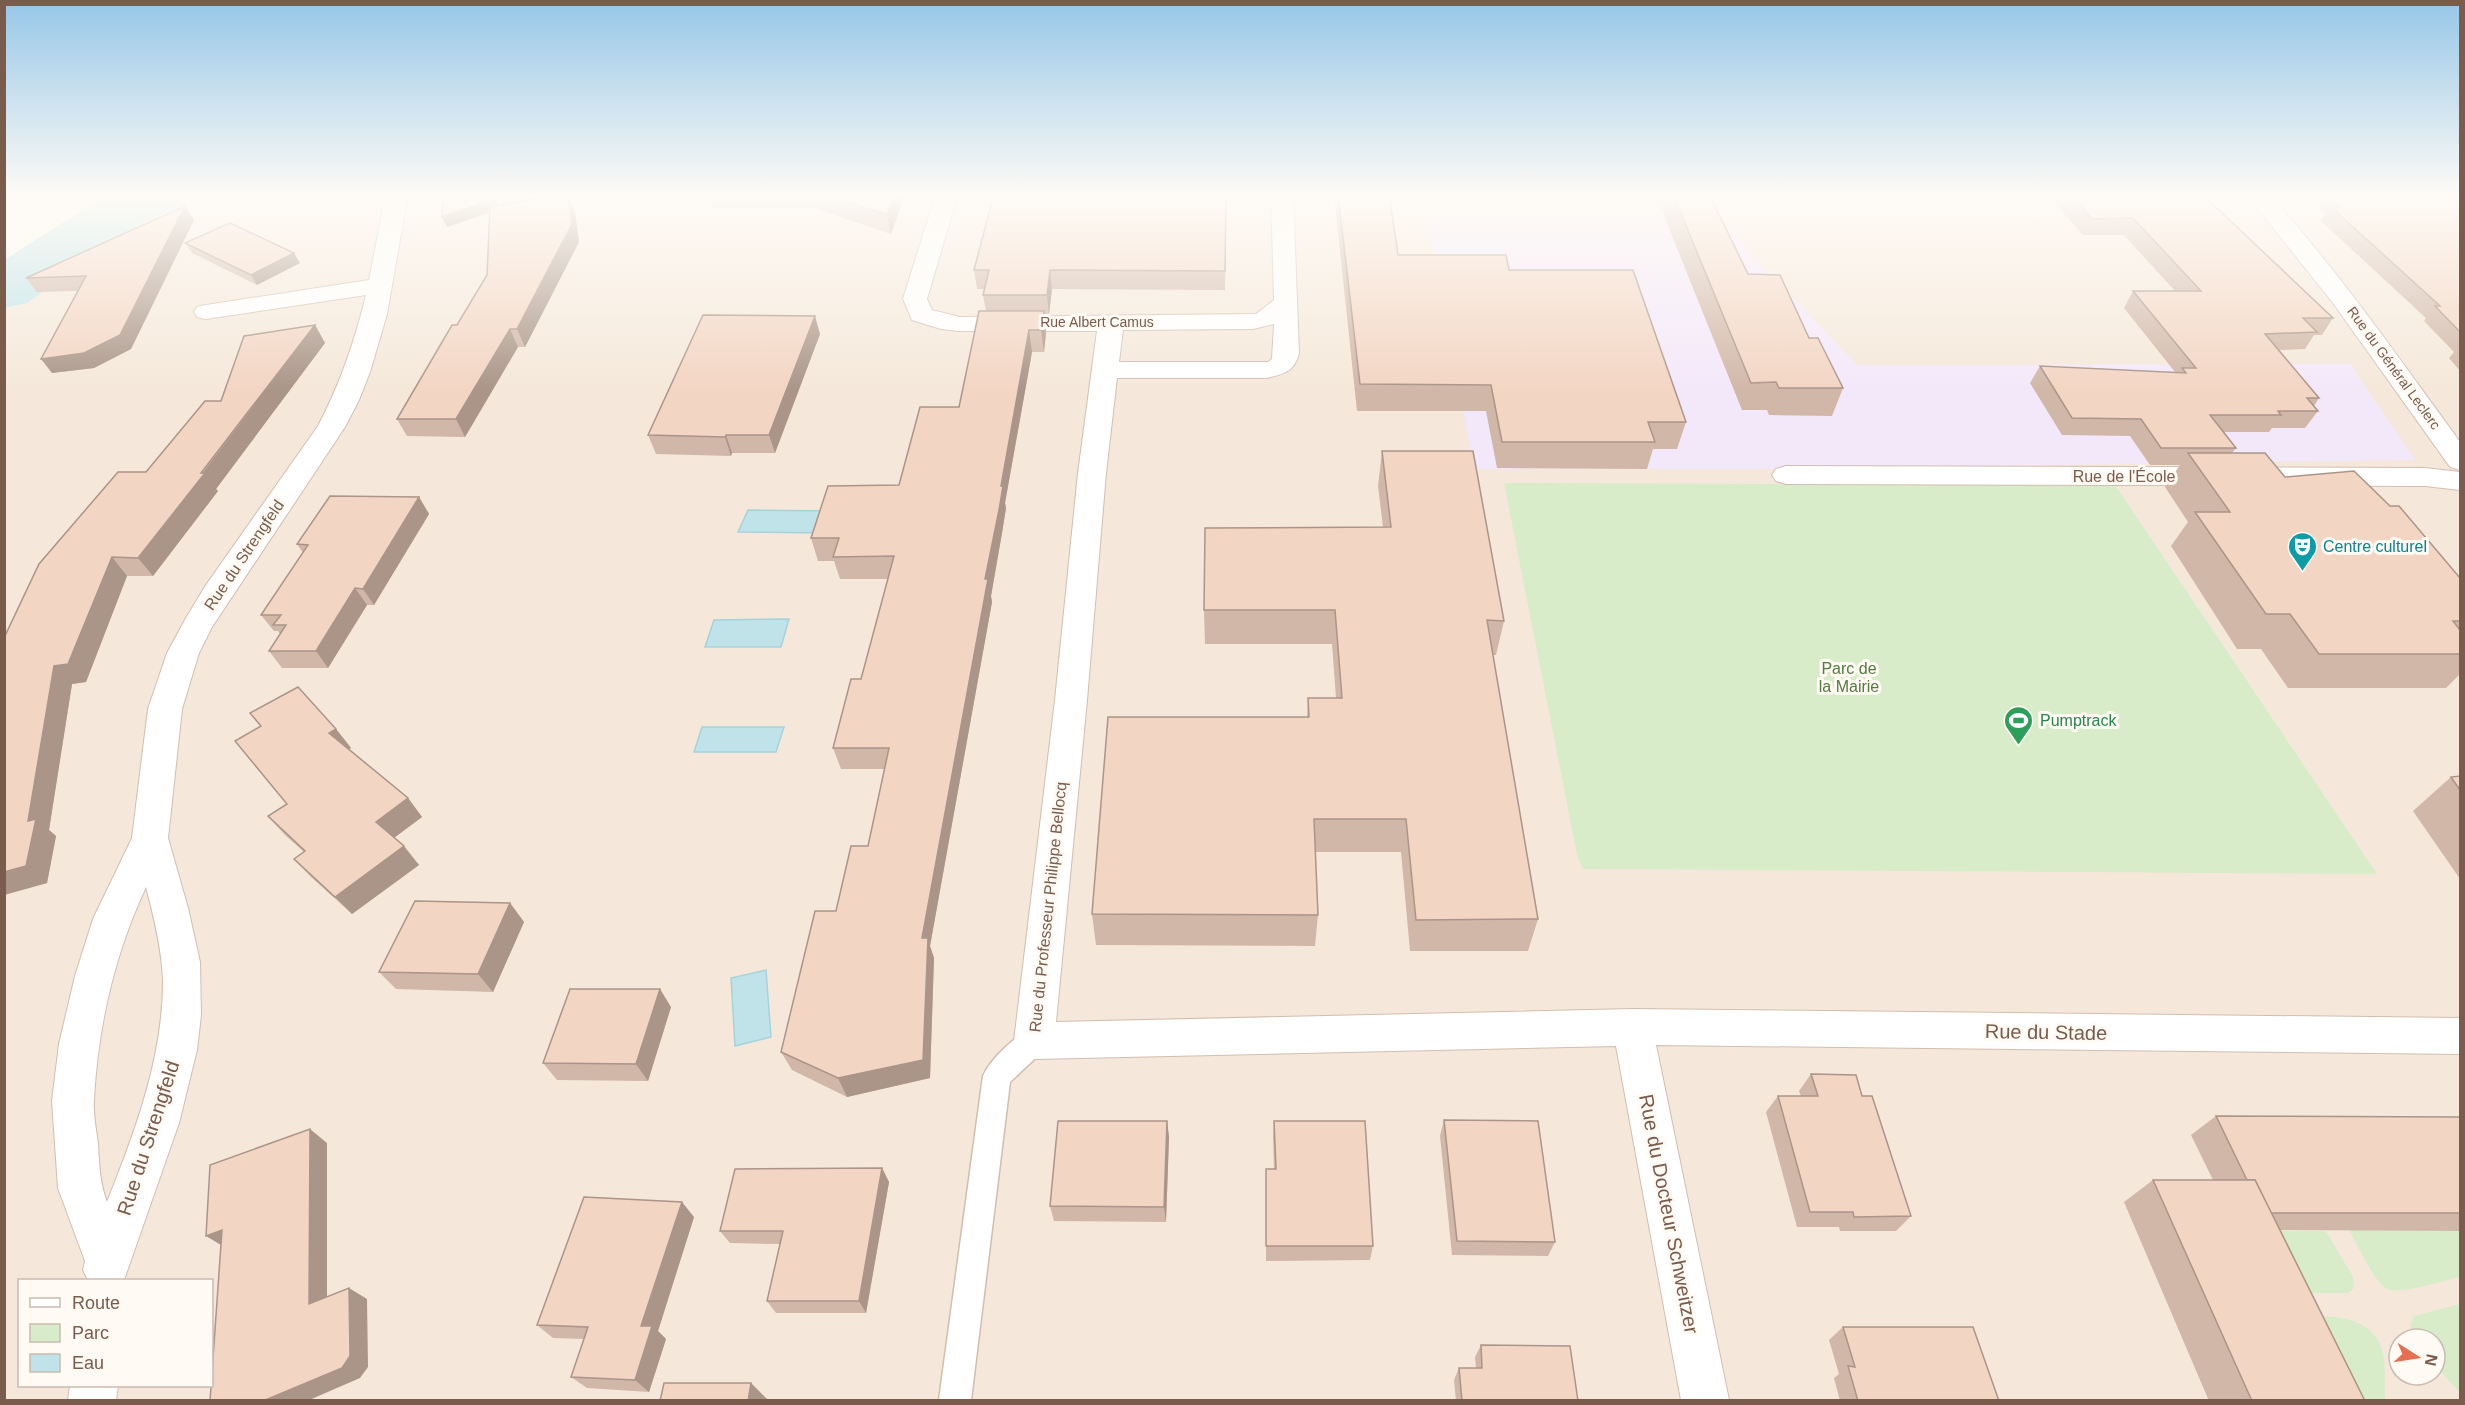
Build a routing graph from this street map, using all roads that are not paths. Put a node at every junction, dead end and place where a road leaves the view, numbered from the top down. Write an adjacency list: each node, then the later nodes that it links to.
1 (385, 260): 5 (street, Rue du Strengfeld)
2 (927, 260): 8 (street, Rue Albert Camus)
3 (1284, 260): 6 (street)
4 (2312, 260): 10 (street, Rue du Général Leclerc)
5 (380, 286): 7 (street); 13 (street, Rue du Strengfeld)
6 (1286, 301): 8 (street, Rue Albert Camus); 9 (street)
7 (206, 312)
8 (1111, 322): 9 (street, Rue du Professeur Philippe Bellocq)
9 (1104, 370): 16 (street, Rue du Professeur Philippe Bellocq)
10 (2460, 461)
11 (1786, 476): 12 (street, Rue de l'École)
12 (2460, 481)
13 (150, 838): 17 (street, Rue du Strengfeld); 17 (street, Rue du Strengfeld)
14 (1632, 1027): 15 (street, Rue du Stade); 16 (street, Rue du Professeur Philippe Bellocq); 19 (street, Rue du Docteur Schweitzer)
15 (2460, 1036)
16 (1034, 1041): 18 (lane)
17 (106, 1271)
18 (955, 1401)
19 (1705, 1401)

